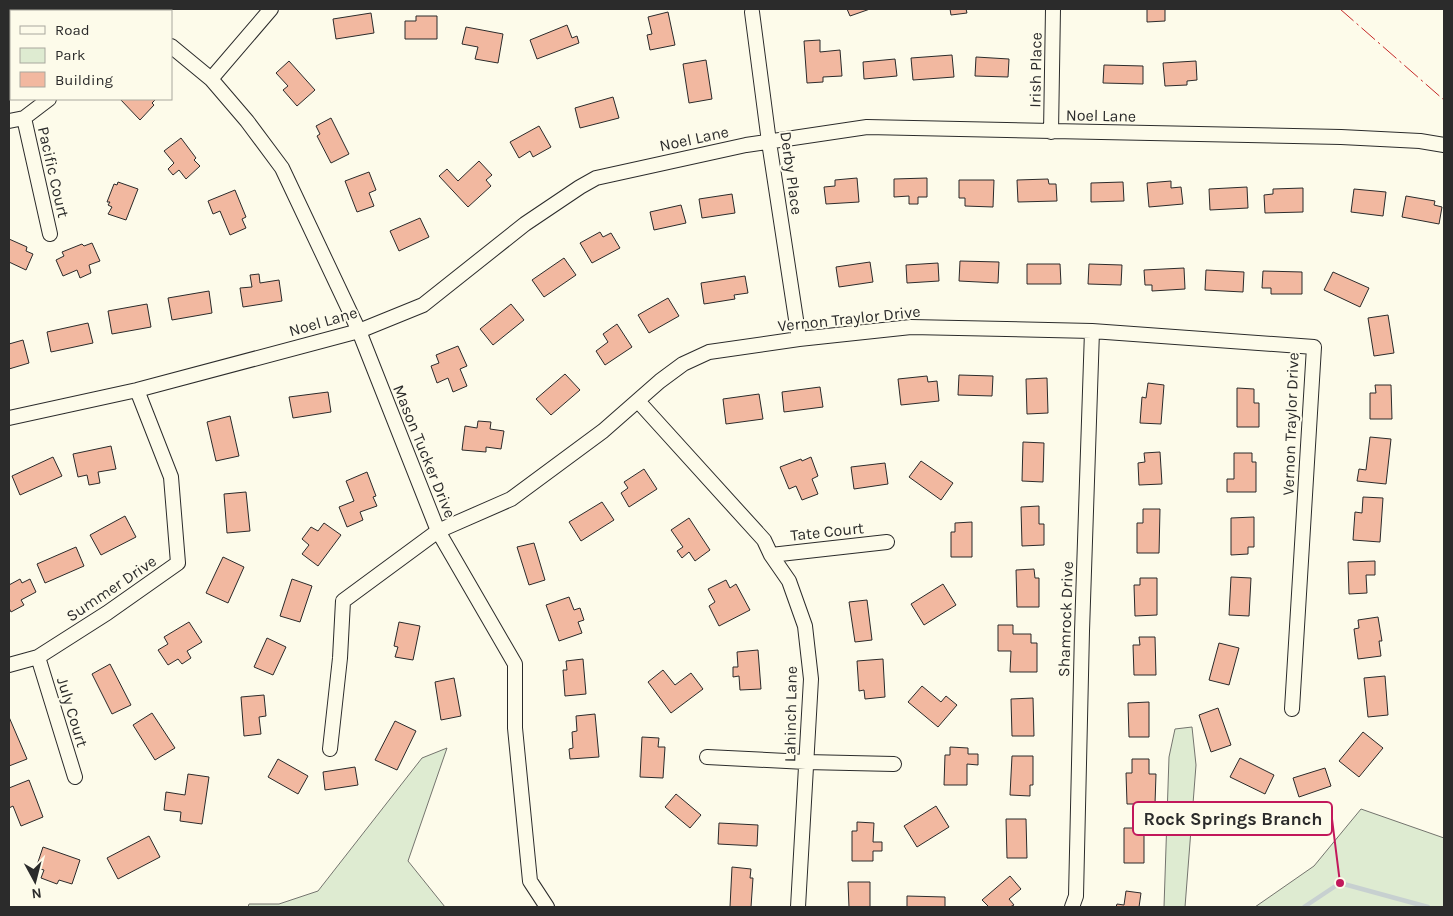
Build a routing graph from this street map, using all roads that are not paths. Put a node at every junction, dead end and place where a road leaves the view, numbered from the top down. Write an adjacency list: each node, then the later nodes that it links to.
1 (270, 9): 5 (street)
2 (1053, 9): 9 (street, Irish Place)
3 (752, 12): 10 (street, Derby Place)
4 (172, 47): 5 (street, Mason Tucker Drive)
5 (211, 79): 13 (street, Mason Tucker Drive)
6 (49, 100): 7 (street)
7 (24, 118): 8 (street); 12 (street, Pacific Court)
8 (9, 121)
9 (1051, 132): 10 (street, Noel Lane); 11 (street, Noel Lane)
10 (769, 142): 13 (street, Noel Lane); 15 (street, Derby Place)
11 (1444, 145)
12 (50, 234)
13 (358, 330): 16 (street, Noel Lane); 19 (street, Mason Tucker Drive)
14 (1092, 331): 15 (street, Vernon Traylor Drive); 24 (street, Vernon Traylor Drive); 32 (street, Shamrock Drive)
15 (799, 339): 17 (street, Vernon Traylor Drive)
16 (137, 390): 18 (street, Noel Lane); 22 (street, Summer Drive)
17 (638, 401): 19 (street, Vernon Traylor Drive); 21 (street, Lahinch Lane)
18 (9, 418)
19 (438, 531): 25 (street, Vernon Traylor Drive); 30 (street, Mason Tucker Drive)
20 (887, 542): 21 (street, Tate Court)
21 (771, 555): 27 (street, Lahinch Lane)
22 (38, 657): 23 (street, Summer Drive); 29 (street, July Court)
23 (9, 665)
24 (1292, 709)
25 (330, 749)
26 (707, 757): 27 (street)
27 (806, 762): 28 (street); 31 (street, Lahinch Lane)
28 (894, 764)
29 (75, 777)
30 (547, 907)
31 (798, 907)
32 (1072, 907)

